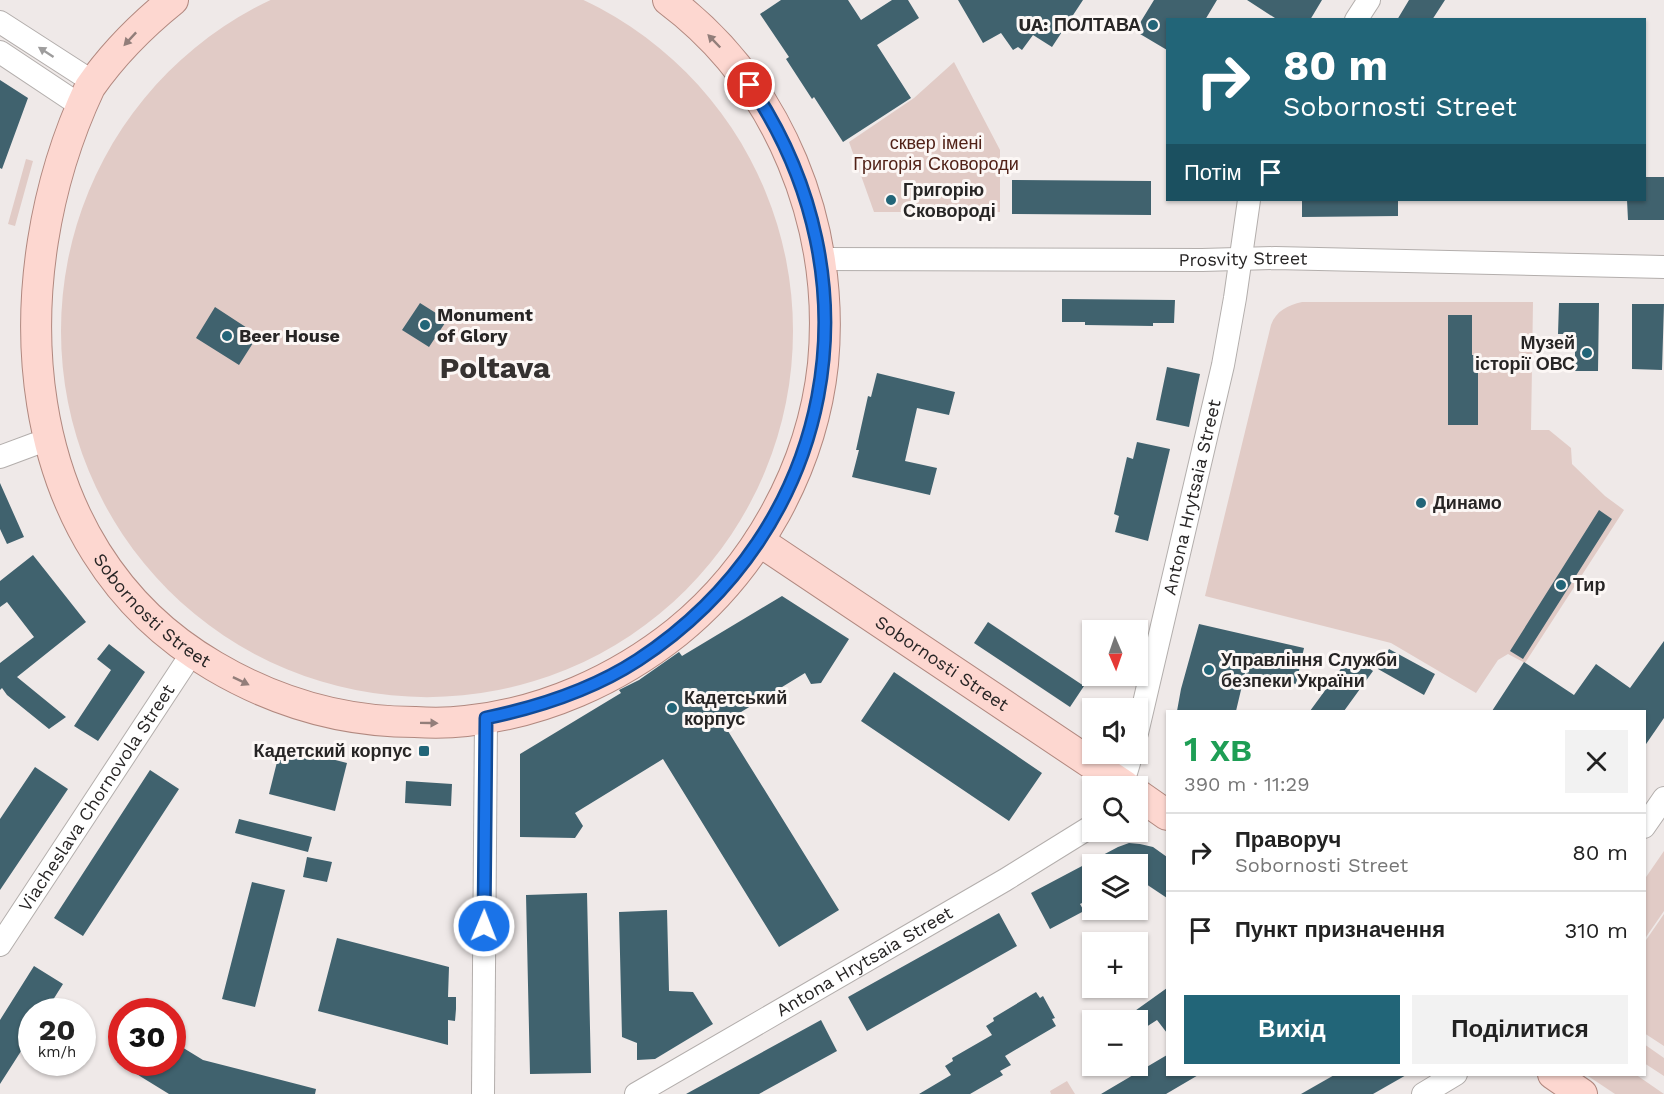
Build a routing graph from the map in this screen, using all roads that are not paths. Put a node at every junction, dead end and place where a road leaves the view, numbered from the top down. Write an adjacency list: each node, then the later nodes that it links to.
1 (173, 0): 7 (main road, Sobornosti Street, one-way to 7)
2 (668, 0): 9 (main road, Sobornosti Street, one-way to 2)
3 (1369, 0): 4 (street)
4 (1357, 18)
5 (0, 22): 7 (street, one-way to 5)
6 (0, 52): 7 (street)
7 (86, 93): 12 (main road, Sobornosti Street)
8 (1249, 201): 10 (street, Antona Hrytsaia Street)
9 (821, 259): 10 (street, Prosvity Street); 14 (main road, Sobornosti Street)
10 (1241, 260): 11 (street, Prosvity Street); 16 (street, Antona Hrytsaia Street)
11 (1664, 267)
12 (35, 444): 13 (street); 15 (main road, Sobornosti Street)
13 (0, 457)
14 (759, 541): 17 (main road, Sobornosti Street); 18 (main road, Sobornosti Street)
15 (192, 653): 17 (main road, Sobornosti Street, one-way to 17); 24 (street, Viacheslava Chornovola Street)
16 (1145, 698)
17 (486, 718): 27 (street)
18 (1108, 776)
19 (1664, 798): 22 (street)
20 (1148, 802): 21 (main road, Sobornosti Street)
21 (1166, 813)
22 (1646, 824)
23 (1082, 832): 28 (street, Antona Hrytsaia Street)
24 (0, 945)
25 (1453, 1076): 29 (street)
26 (1556, 1076): 30 (main road)
27 (483, 1094)
28 (636, 1094)
29 (1423, 1094)
30 (1582, 1094)

